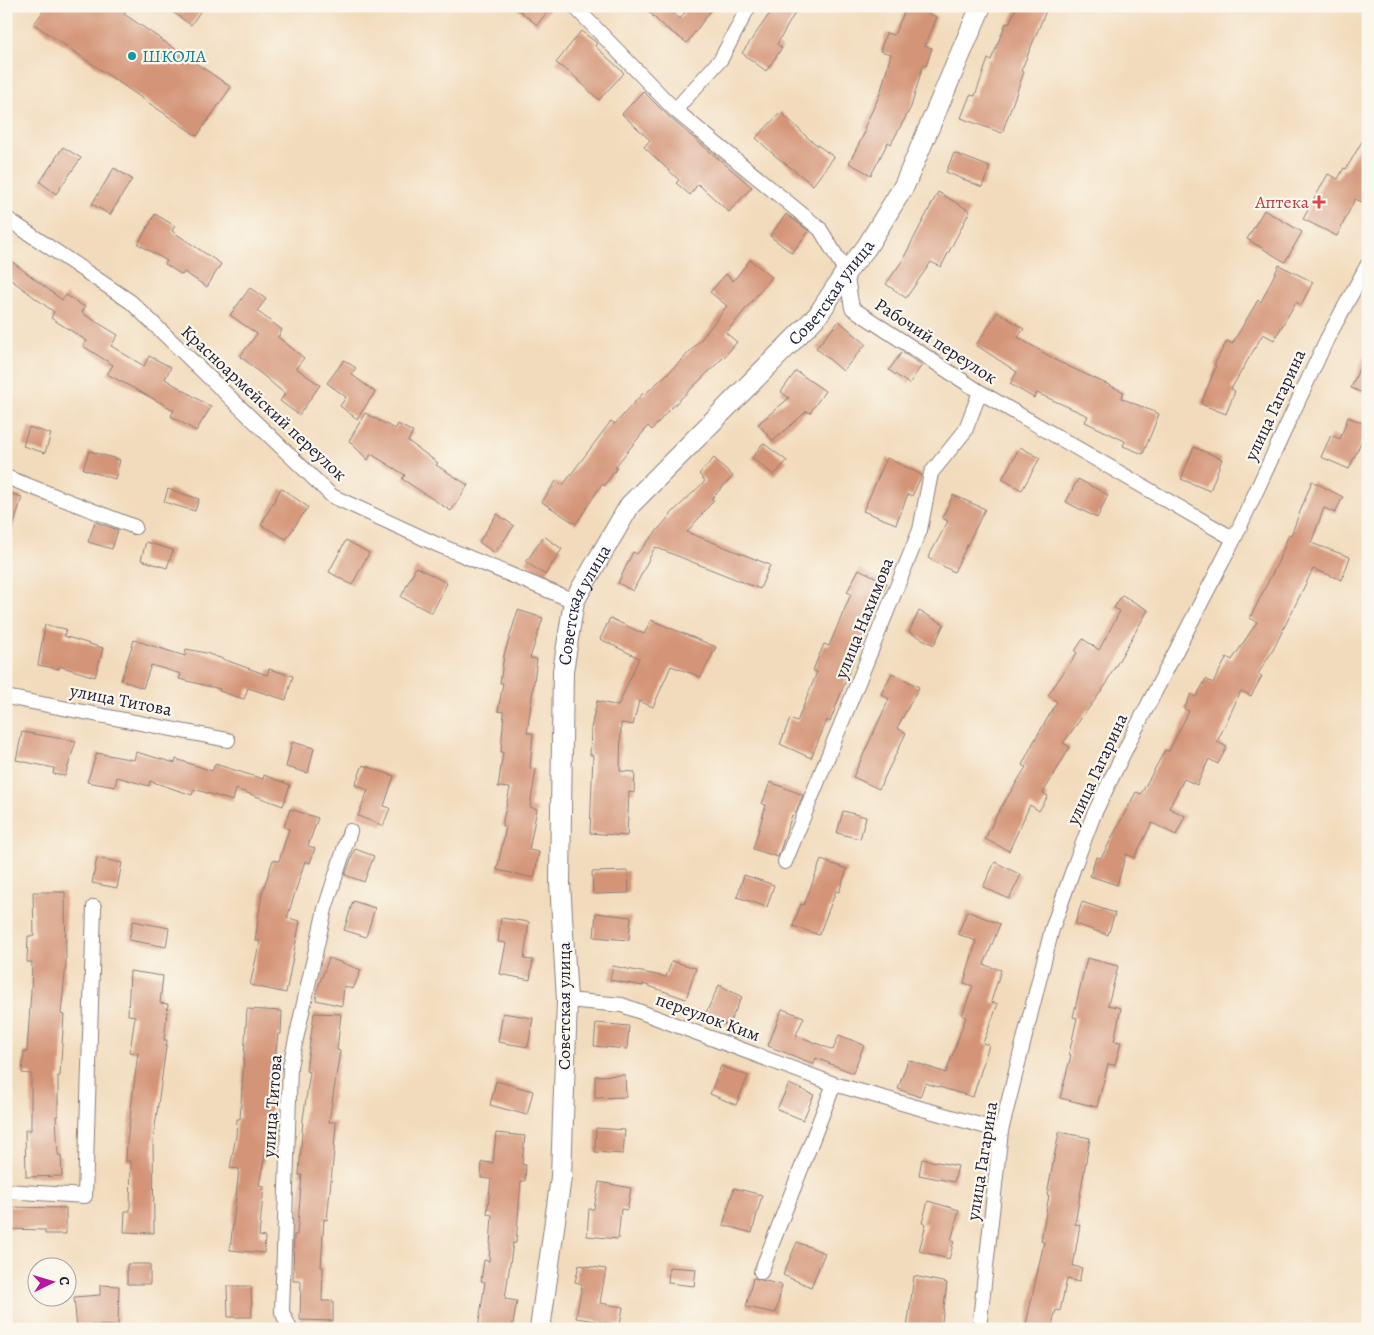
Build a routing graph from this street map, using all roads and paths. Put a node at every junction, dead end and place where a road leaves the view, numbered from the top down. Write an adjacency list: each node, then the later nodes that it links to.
1 (574, 6): 4 (street, Рабочий переулок)
2 (750, 6): 4 (street)
3 (981, 6): 7 (street, Советская улица)
4 (675, 110): 7 (street, Рабочий переулок)
5 (6, 218): 12 (street, Красноармейский переулок)
6 (1368, 264): 11 (street, улица Гагарина)
7 (846, 272): 8 (street, Рабочий переулок); 12 (street, Советская улица)
8 (980, 392): 11 (street, Рабочий переулок); 16 (street, улица Нахимова)
9 (6, 477): 10 (street)
10 (135, 527)
11 (1234, 539): 20 (street, улица Гагарина)
12 (574, 601): 18 (street, Советская улица)
13 (6, 697): 14 (street, улица Титова)
14 (228, 740)
15 (350, 831): 23 (street, улица Титова)
16 (785, 862)
17 (94, 907): 21 (street)
18 (567, 1000): 19 (street, переулок Ким); 24 (street, Советская улица)
19 (834, 1084): 20 (street, переулок Ким); 22 (street)
20 (1001, 1131): 25 (street, улица Гагарина)
21 (6, 1192)
22 (761, 1272)
23 (290, 1329)
24 (540, 1329)
25 (979, 1329)

